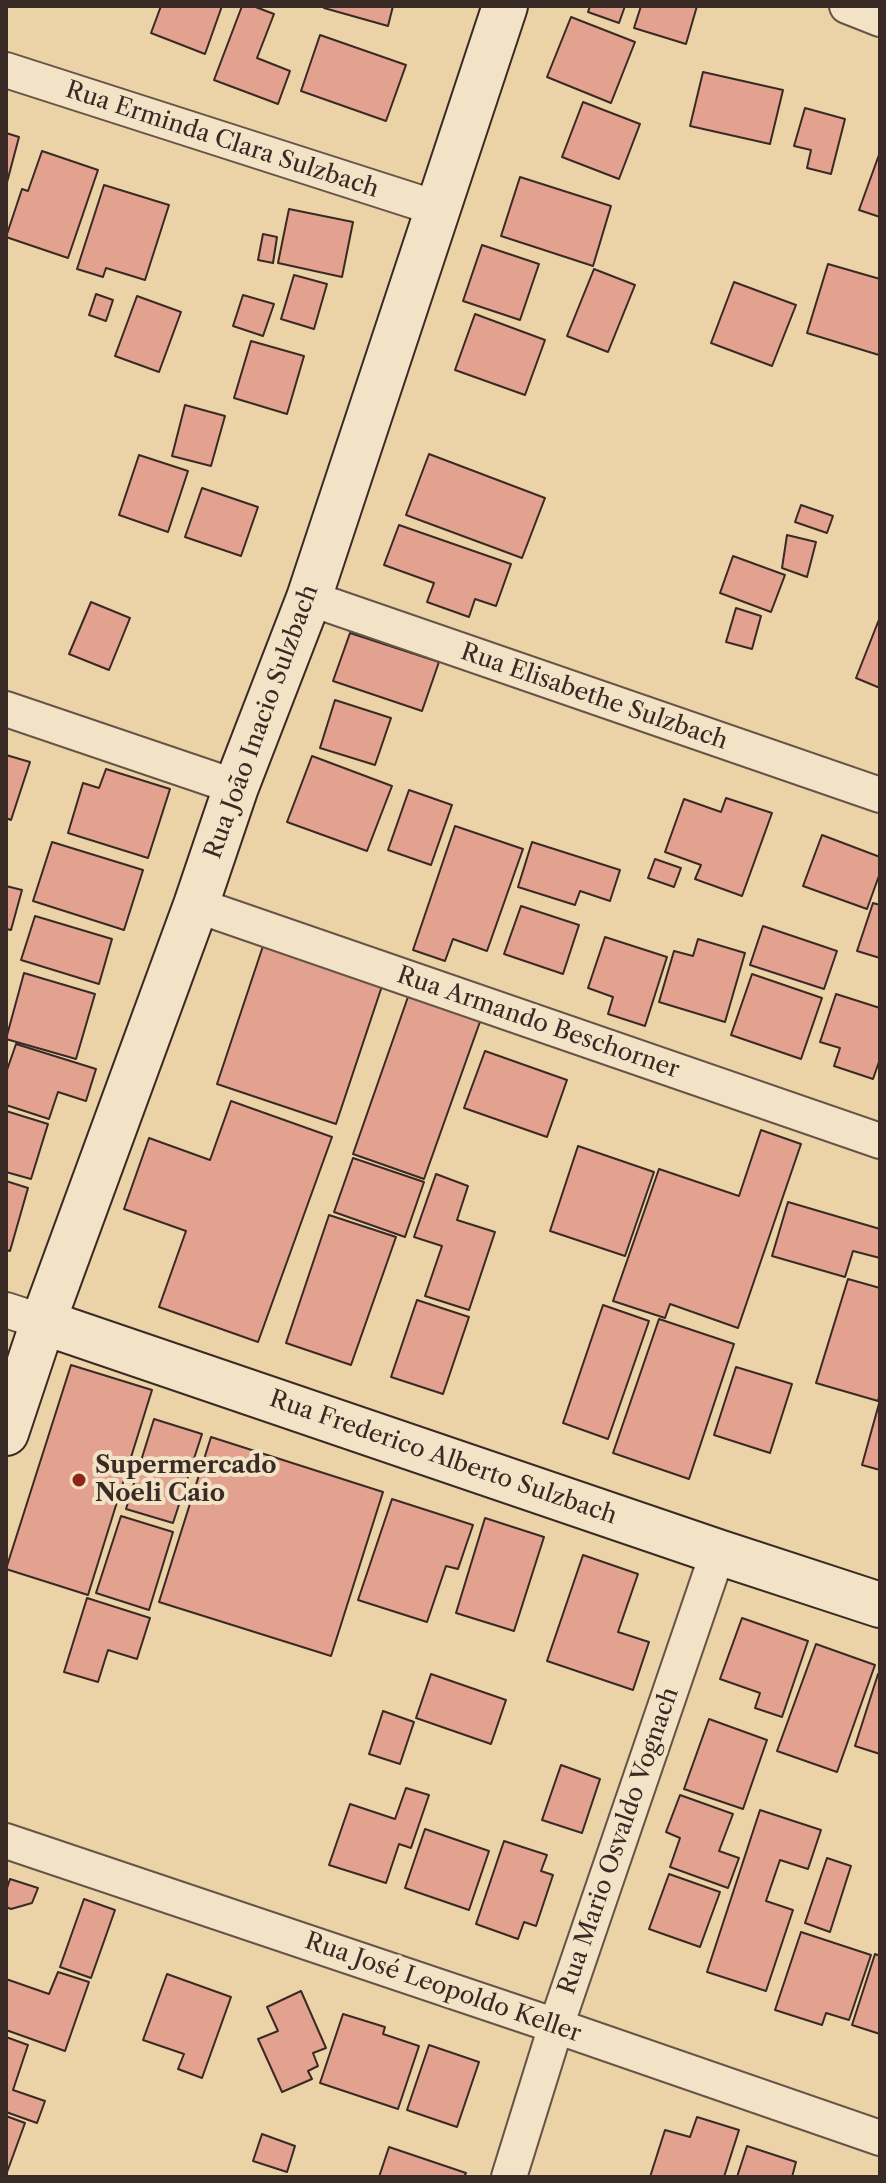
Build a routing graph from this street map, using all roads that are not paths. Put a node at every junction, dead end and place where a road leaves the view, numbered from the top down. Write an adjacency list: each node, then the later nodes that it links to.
1 (505, 6): 5 (street, Rua João Inacio Sulzbach)
2 (847, 6): 3 (street)
3 (880, 19)
4 (6, 70): 5 (street, Rua Erminda Clara Sulzbach)
5 (439, 209): 6 (street, Rua João Inacio Sulzbach)
6 (309, 598): 8 (street, Rua João Inacio Sulzbach); 9 (street, Rua Elisabethe Sulzbach)
7 (6, 709): 8 (street)
8 (236, 787): 10 (street, Rua João Inacio Sulzbach)
9 (880, 795)
10 (196, 905): 11 (street, Rua Armando Beschorner); 12 (street, Rua João Inacio Sulzbach)
11 (880, 1141)
12 (24, 1316): 13 (street, Rua João Inacio Sulzbach); 14 (street, Rua Frederico Alberto Sulzbach)
13 (6, 1433)
14 (718, 1552): 15 (street, Rua Frederico Alberto Sulzbach); 17 (street, Rua Mario Osvaldo Vognach)
15 (880, 1605)
16 (6, 1841): 17 (street, Rua José Leopoldo Keller)
17 (556, 2026): 18 (street, Rua José Leopoldo Keller); 19 (street, Rua Mario Osvaldo Vognach)
18 (880, 2138)
19 (509, 2177)

